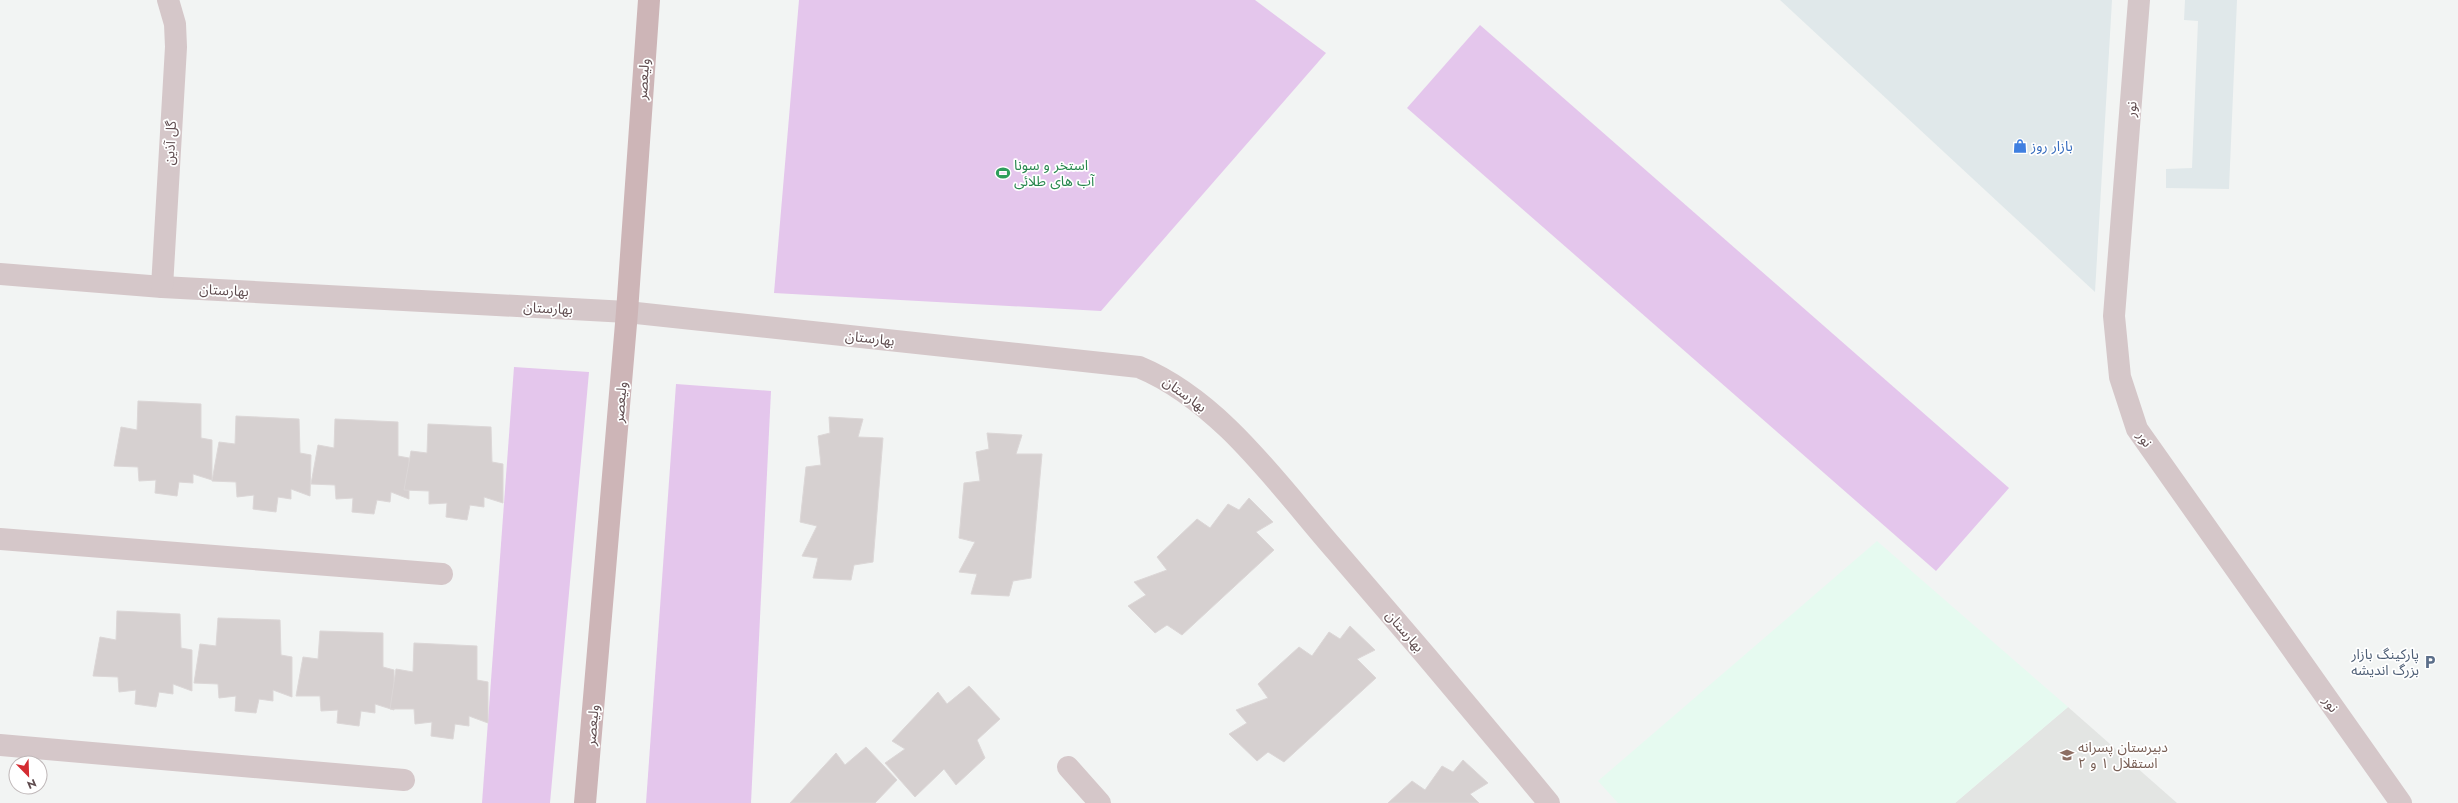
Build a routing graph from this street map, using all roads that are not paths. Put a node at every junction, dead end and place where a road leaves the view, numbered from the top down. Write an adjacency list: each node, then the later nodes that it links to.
1 (168, 0): 5 (street, گل آذین)
2 (649, 0): 6 (main road, ولیعصر)
3 (2139, 0): 15 (street, نور)
4 (4, 270): 5 (street, بهارستان)
5 (162, 286): 6 (street, بهارستان)
6 (627, 312): 12 (main road, ولیعصر); 14 (street, بهارستان)
7 (0, 539): 8 (street)
8 (442, 574)
9 (0, 745): 11 (street)
10 (1068, 767): 13 (street)
11 (404, 780)
12 (585, 803)
13 (1100, 803)
14 (1549, 803)
15 (2401, 803)

